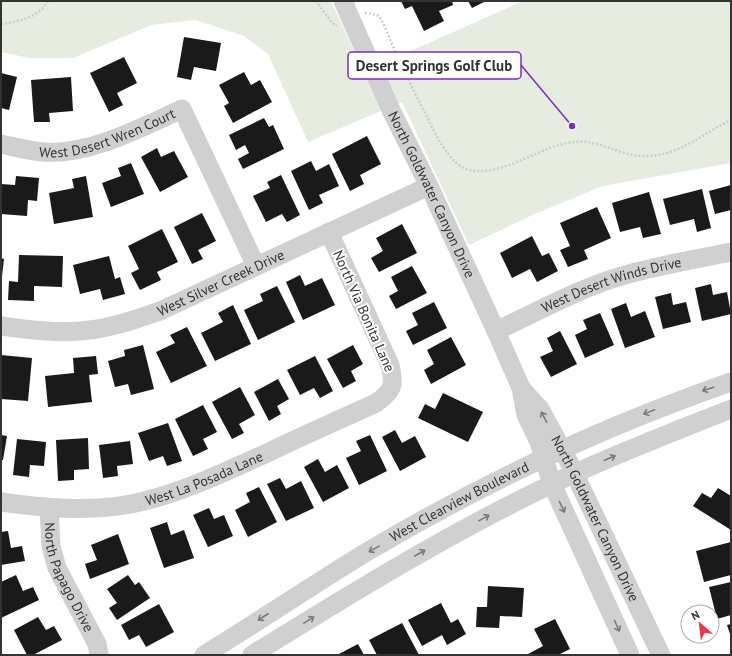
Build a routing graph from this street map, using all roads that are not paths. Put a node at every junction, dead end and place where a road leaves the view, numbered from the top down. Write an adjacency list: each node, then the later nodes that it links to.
1 (343, 1): 3 (street, North Goldwater Canyon Drive)
2 (1, 144): 6 (street, West Desert Wren Court)
3 (429, 186): 4 (street, West Silver Creek Drive); 8 (street, North Goldwater Canyon Drive)
4 (329, 232): 6 (street, West Silver Creek Drive); 11 (street, North Via Bonita Lane)
5 (731, 252): 8 (street, West Desert Winds Drive)
6 (256, 266): 7 (street, West Silver Creek Drive)
7 (1, 326)
8 (496, 331): 10 (street, North Goldwater Canyon Drive)
9 (731, 382): 13 (street, West Clearview Boulevard, one-way to 13)
10 (521, 388): 13 (street, North Goldwater Canyon Drive, one-way to 10); 14 (street, North Goldwater Canyon Drive)
11 (391, 390): 18 (street, West La Posada Lane)
12 (731, 409): 15 (street, West Clearview Boulevard, one-way to 12)
13 (562, 450): 14 (street, West Clearview Boulevard); 15 (street, North Goldwater Canyon Drive)
14 (544, 458): 16 (street, North Goldwater Canyon Drive); 21 (street, West Clearview Boulevard, one-way to 21)
15 (574, 473): 16 (street, West Clearview Boulevard); 24 (street, North Goldwater Canyon Drive)
16 (552, 484): 22 (street, West Clearview Boulevard, one-way to 16); 23 (street, North Goldwater Canyon Drive, one-way to 23)
17 (1, 502): 18 (street, West La Posada Lane)
18 (49, 508): 19 (street, North Papago Drive)
19 (98, 650): 20 (street, North Papago Drive)
20 (114, 655)
21 (204, 655)
22 (252, 655)
23 (630, 655)
24 (661, 655)

